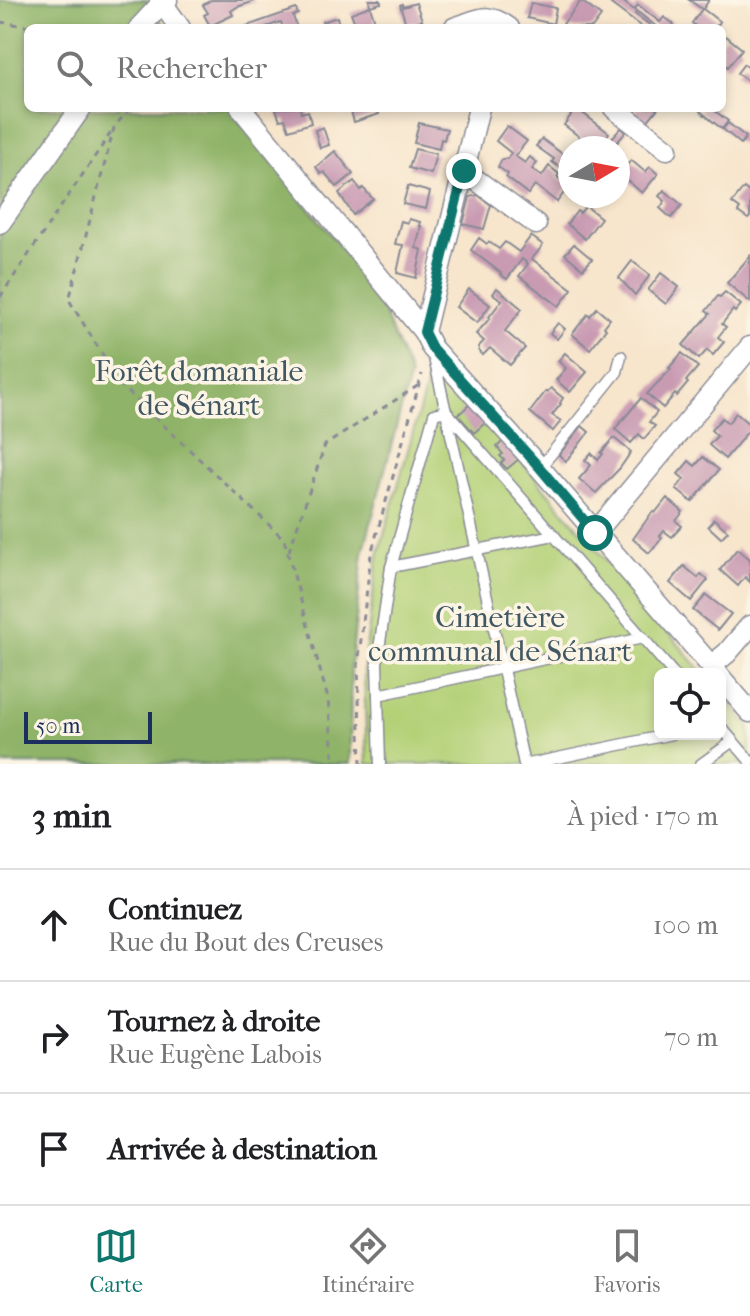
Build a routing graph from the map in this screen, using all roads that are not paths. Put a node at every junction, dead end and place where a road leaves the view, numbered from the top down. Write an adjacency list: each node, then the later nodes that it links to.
1 (505, 0): 7 (street)
2 (163, 1): 3 (street); 4 (street)
3 (143, 24)
4 (177, 24)
5 (467, 24): 6 (street)
6 (500, 24)
7 (502, 24)
8 (78, 112): 14 (street)
9 (244, 112): 16 (street)
10 (478, 112): 13 (street)
11 (619, 112): 12 (street)
12 (667, 149)
13 (464, 171): 15 (street); 16 (street)
14 (0, 223)
15 (536, 224)
16 (428, 340): 19 (lane); 20 (street)
17 (750, 347): 21 (street)
18 (621, 356): 20 (lane)
19 (446, 411): 22 (lane); 23 (lane); 24 (lane)
20 (540, 468): 21 (street)
21 (595, 533): 29 (street)
22 (554, 535): 23 (lane); 26 (lane)
23 (477, 550): 24 (lane); 27 (lane)
24 (391, 567): 32 (lane)
25 (750, 626): 30 (street)
26 (643, 638): 27 (lane); 28 (lane)
27 (503, 668): 32 (lane); 39 (lane)
28 (669, 668)
29 (713, 668)
30 (718, 668)
31 (726, 684): 33 (street)
32 (378, 695): 38 (lane)
33 (750, 712)
34 (726, 733): 36 (lane)
35 (654, 738): 39 (lane)
36 (733, 741): 37 (lane); 40 (lane)
37 (750, 761)
38 (380, 764)
39 (531, 764)
40 (701, 764)

